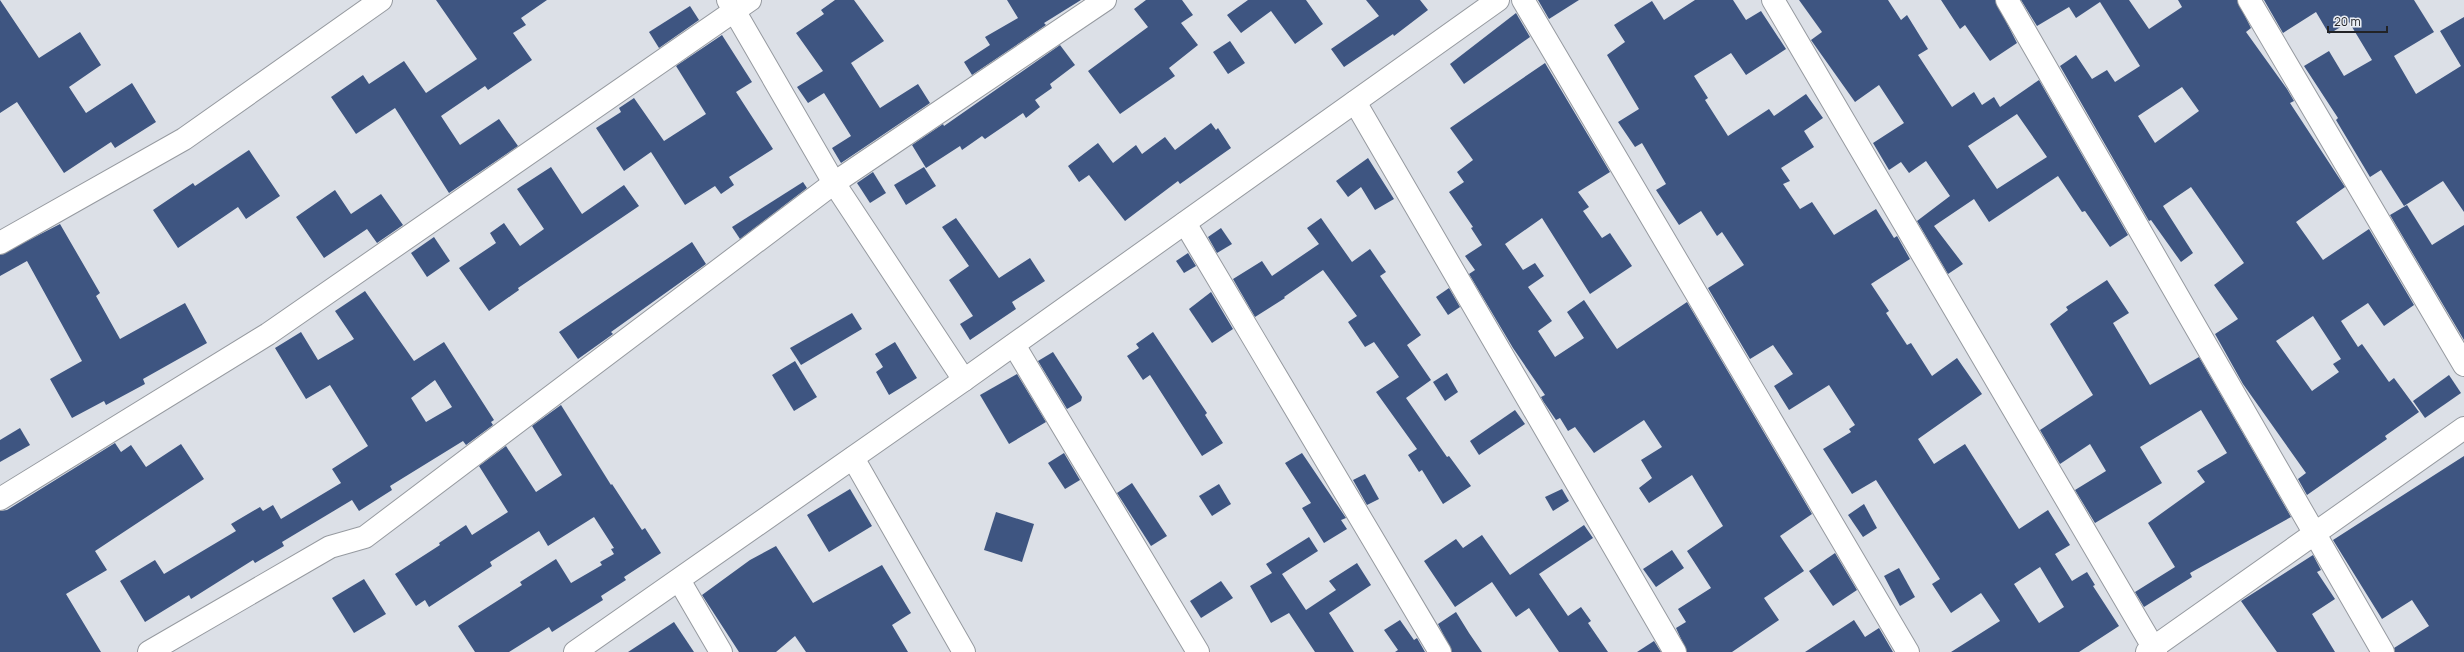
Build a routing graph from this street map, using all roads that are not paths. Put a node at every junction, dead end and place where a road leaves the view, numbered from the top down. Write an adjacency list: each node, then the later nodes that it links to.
1 (381, 0): 12 (street)
2 (1105, 0): 10 (street)
3 (1498, 0): 9 (street)
4 (1523, 0): 29 (street)
5 (1773, 0): 21 (street)
6 (2007, 0): 19 (street)
7 (2249, 0): 14 (street)
8 (737, 4): 10 (street); 18 (street)
9 (1355, 102): 11 (street); 28 (street)
10 (834, 183): 15 (street); 22 (street)
11 (1185, 223): 13 (street); 27 (street)
12 (0, 243)
13 (1014, 345): 15 (street); 26 (street)
14 (2464, 365)
15 (964, 380): 17 (street)
16 (2464, 428): 19 (street)
17 (852, 458): 20 (street); 25 (street)
18 (0, 499)
19 (2315, 534): 21 (street); 30 (street)
20 (679, 580): 23 (street); 24 (street)
21 (2152, 650)
22 (149, 652)
23 (575, 652)
24 (721, 652)
25 (964, 652)
26 (1198, 652)
27 (1440, 652)
28 (1675, 652)
29 (1908, 652)
30 (2383, 652)

